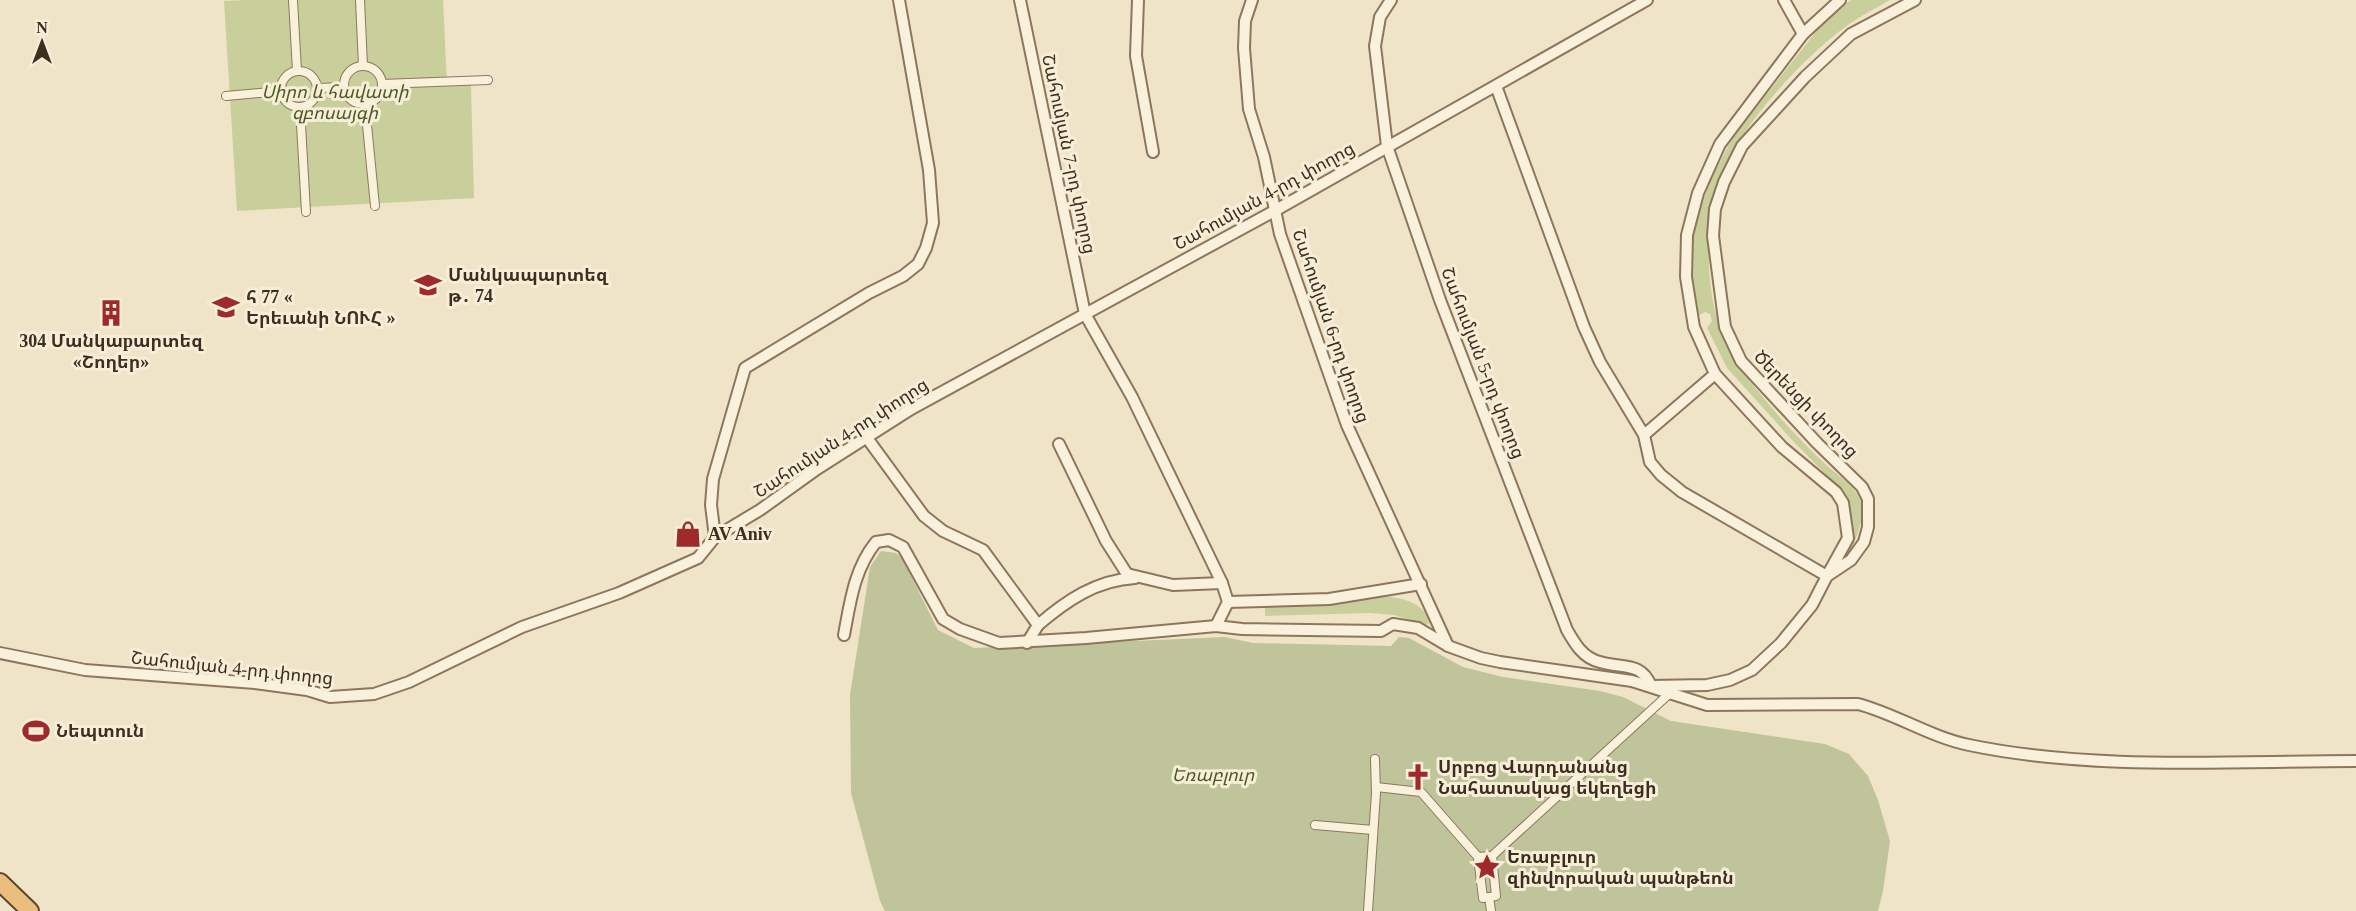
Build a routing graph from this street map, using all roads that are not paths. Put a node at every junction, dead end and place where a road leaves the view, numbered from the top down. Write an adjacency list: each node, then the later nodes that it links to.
1 (293, 0): 14 (street)
2 (360, 0): 13 (street)
3 (899, 0): 34 (street)
4 (1020, 0): 29 (street, Շահումյան 7-րդ փողոց)
5 (1138, 0): 25 (street)
6 (1252, 0): 27 (street, Շահումյան 6-րդ փողոց)
7 (1392, 0): 24 (street, Շահումյան 5-րդ փողոց)
8 (1647, 0): 17 (street, Շահումյան 4-րդ փողոց)
9 (1784, 0): 12 (street)
10 (1840, 0): 12 (street, Ծերենցի փողոց)
11 (1915, 0): 35 (street, Ծերենցի փողոց)
12 (1803, 34): 30 (street, Ծերենցի փողոց)
13 (363, 66): 16 (street); 18 (street)
14 (297, 71): 19 (street); 20 (street)
15 (488, 80): 16 (street)
16 (382, 84): 22 (street)
17 (1496, 86): 24 (street, Շահումյան 4-րդ փողոց); 31 (street)
18 (343, 87): 19 (street); 22 (street)
19 (317, 88): 23 (street)
20 (281, 91): 21 (street); 23 (street)
21 (226, 96)
22 (365, 105): 26 (street)
23 (300, 107): 28 (street)
24 (1387, 146): 27 (street, Շահումյան 4-րդ փողոց); 46 (street, Շահումյան 5-րդ փողոց)
25 (1153, 152)
26 (375, 206)
27 (1276, 210): 29 (street, Շահումյան 4-րդ փողոց); 38 (street, Շահումյան 6-րդ փողոց)
28 (306, 212)
29 (1085, 314): 32 (street, Շահումյան 4-րդ փողոց); 37 (street, Շահումյան 7-րդ փողոց)
30 (1715, 374): 31 (street); 35 (street, Ծերենցի փողոց)
31 (1644, 435): 35 (street)
32 (867, 438): 34 (street, Շահումյան 4-րդ փողոց); 40 (street)
33 (1059, 444): 36 (street)
34 (716, 537): 45 (street, Շահումյան 4-րդ փողոց)
35 (1827, 576): 46 (street, Ծերենցի փողոց)
36 (1138, 578): 37 (street); 40 (street)
37 (1222, 583): 39 (street, Շահումյան 7-րդ փողոց)
38 (1421, 584): 39 (street); 44 (street, Շահումյան 6-րդ փողոց)
39 (1228, 602): 41 (street)
40 (1038, 625): 43 (street)
41 (1216, 626): 43 (street); 44 (street)
42 (844, 635): 43 (street)
43 (1027, 643)
44 (1448, 646): 46 (street)
45 (0, 653)
46 (1651, 686): 47 (street)
47 (1669, 694): 49 (street); 53 (street)
48 (1375, 759): 50 (street)
49 (2356, 761)
50 (1376, 787): 52 (street); 54 (street)
51 (1314, 825): 52 (street)
52 (1373, 830): 58 (street)
53 (1492, 856): 54 (street); 56 (street)
54 (1478, 857): 56 (street)
55 (0, 882): 57 (highway)
56 (1490, 897): 59 (street)
57 (30, 911)
58 (1368, 911)
59 (1491, 911)

